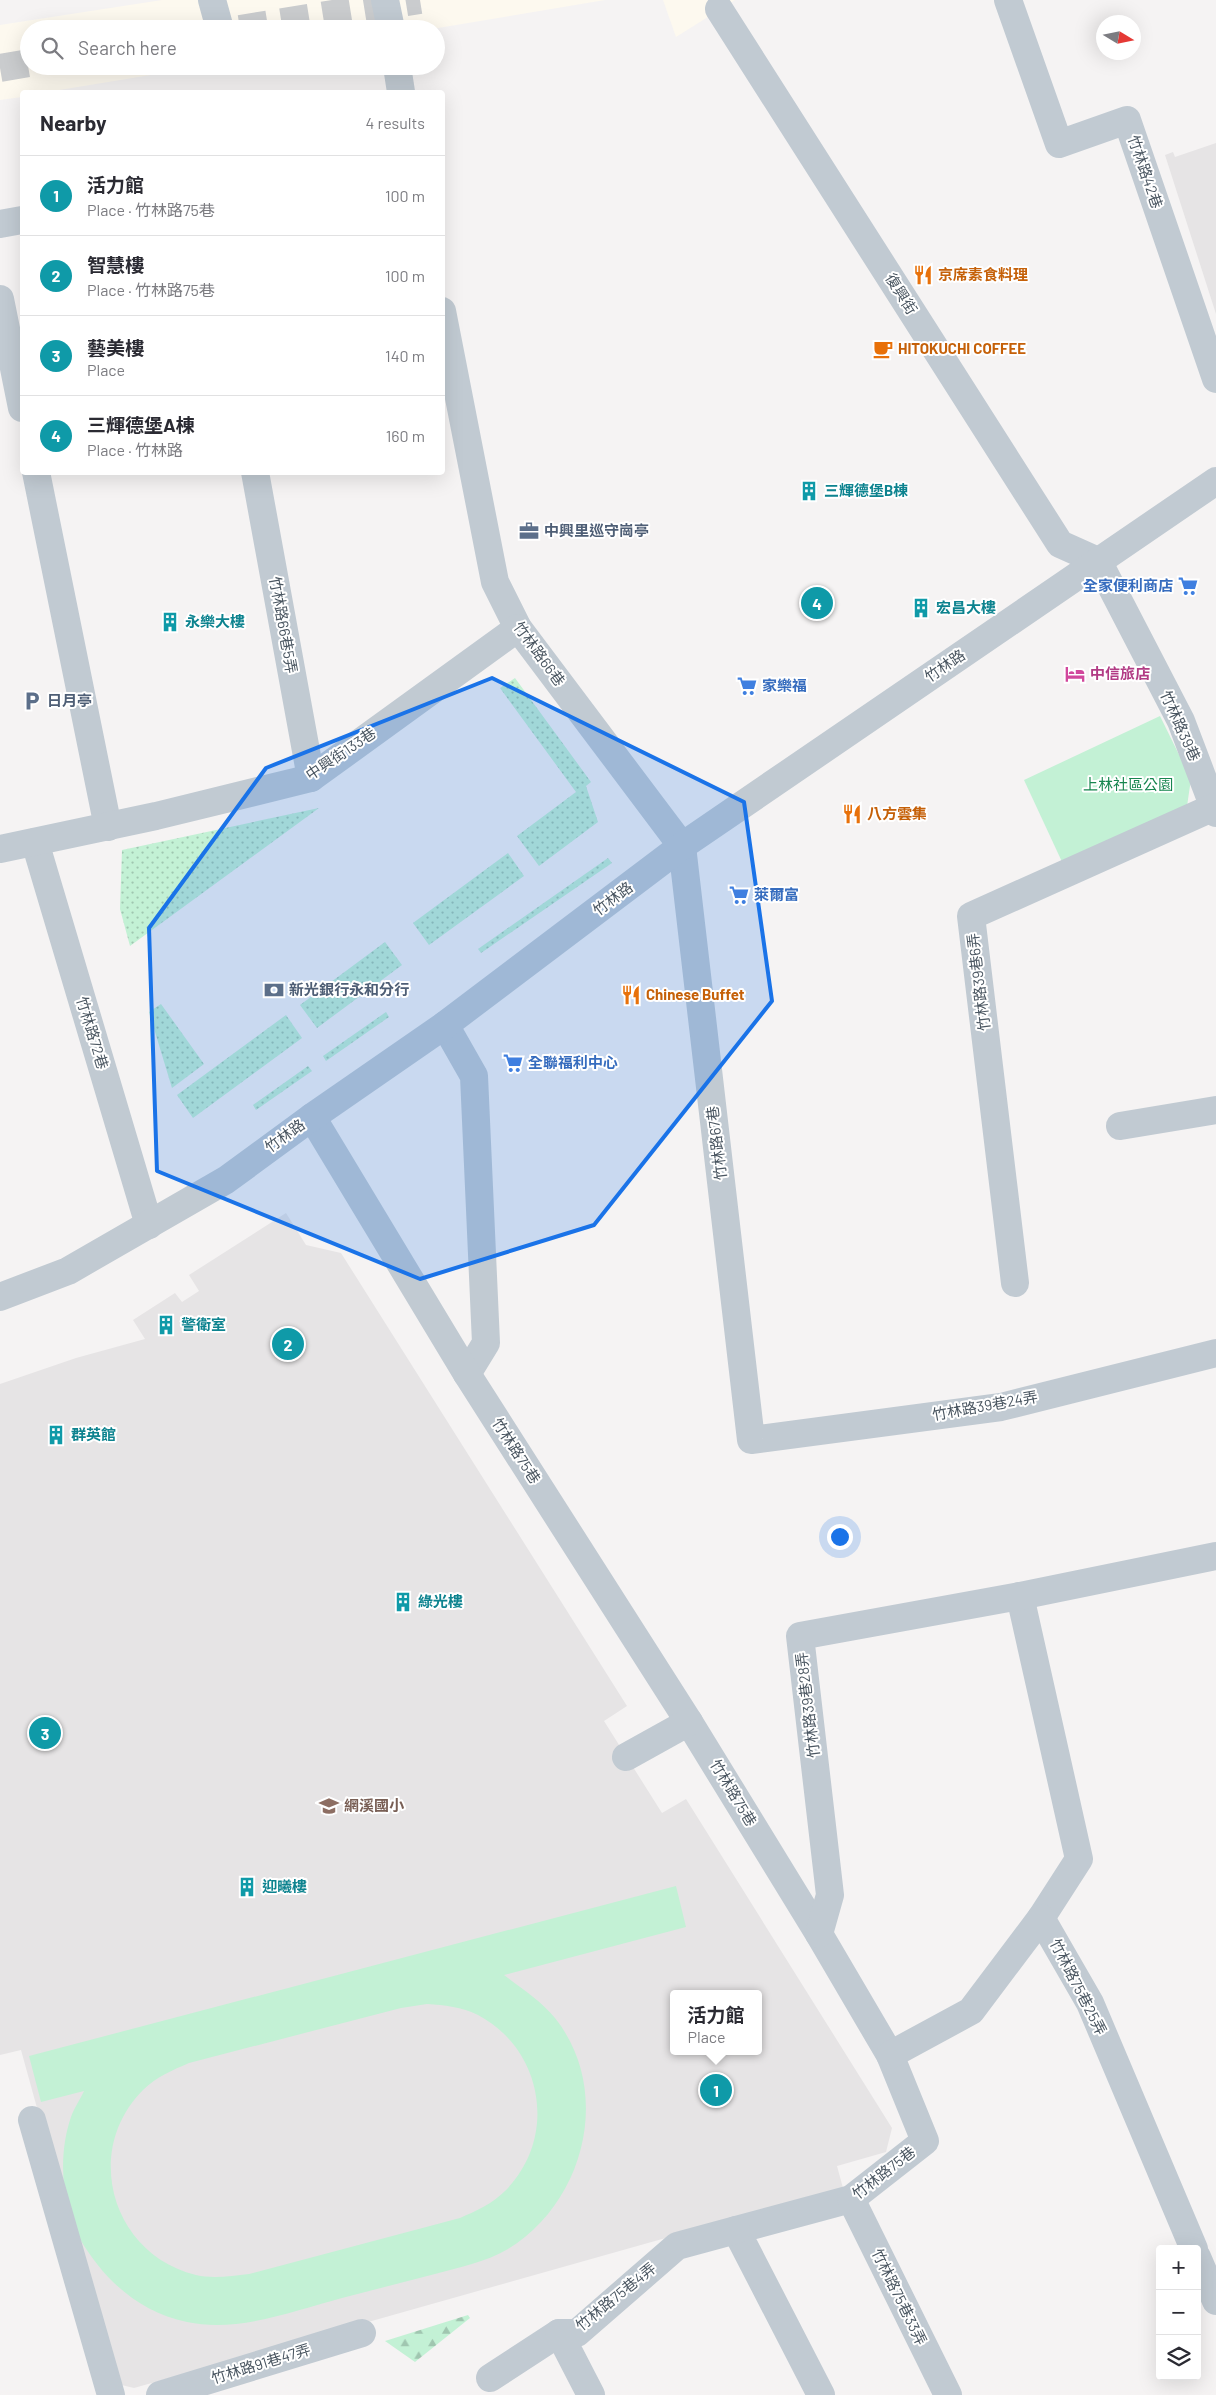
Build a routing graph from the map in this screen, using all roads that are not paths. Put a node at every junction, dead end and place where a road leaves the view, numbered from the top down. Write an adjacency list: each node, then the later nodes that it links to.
1 (212, 0): 4 (street)
2 (1008, 0): 11 (street, 竹林路42巷)
3 (719, 9): 16 (street, 復興街)
4 (218, 20)
5 (399, 75): 6 (street)
6 (402, 90)
7 (20, 220): 8 (street)
8 (0, 224)
9 (0, 299): 12 (street)
10 (445, 326): 17 (street, 竹林路66巷)
11 (1216, 379)
12 (20, 398)
13 (37, 475): 20 (street)
14 (256, 475): 18 (street, 竹林路66巷5弄)
15 (1216, 481): 16 (street, 竹林路)
16 (1098, 561): 19 (street, 竹林路39巷); 22 (street, 竹林路)
17 (518, 628): 18 (street, 中興街133巷); 22 (street, 竹林路66巷)
18 (311, 778): 20 (street, 中興街133巷)
19 (1215, 810): 29 (street, 竹林路39巷6弄)
20 (108, 827): 21 (street, 中興街133巷)
21 (35, 842): 23 (street, 中興街133巷); 28 (street, 竹林路72巷)
22 (682, 846): 24 (street, 竹林路); 33 (street, 竹林路67巷)
23 (0, 850)
24 (445, 1025): 26 (street, 竹林路); 32 (street)
25 (1216, 1110): 27 (street)
26 (312, 1116): 28 (street, 竹林路); 32 (street, 竹林路75巷)
27 (1120, 1126)
28 (149, 1225): 30 (street, 竹林路)
29 (1015, 1283)
30 (0, 1297)
31 (1216, 1353): 33 (street, 竹林路39巷24弄)
32 (467, 1374): 36 (street, 竹林路75巷)
33 (751, 1440)
34 (1216, 1556): 35 (street, 竹林路39巷28弄)
35 (1020, 1596): 38 (street); 39 (street, 竹林路39巷28弄)
36 (689, 1722): 37 (street); 39 (street, 竹林路75巷)
37 (626, 1757)
38 (1041, 1918): 40 (street, 竹林路75巷25弄); 44 (street, 竹林路75巷25弄)
39 (819, 1934): 40 (street, 竹林路75巷)
40 (890, 2055): 42 (street, 竹林路75巷)
41 (32, 2120): 50 (street)
42 (851, 2199): 43 (street, 竹林路75巷); 54 (street, 竹林路75巷33弄)
43 (736, 2230): 47 (street, 竹林路75巷4弄); 53 (street)
44 (1192, 2245)
45 (1201, 2266): 46 (street)
46 (1216, 2301)
47 (559, 2332): 49 (street); 52 (street, 竹林路75巷4弄)
48 (362, 2333): 51 (street, 竹林路91巷47弄)
49 (490, 2378)
50 (111, 2395)
51 (160, 2395)
52 (591, 2395)
53 (821, 2395)
54 (948, 2395)

